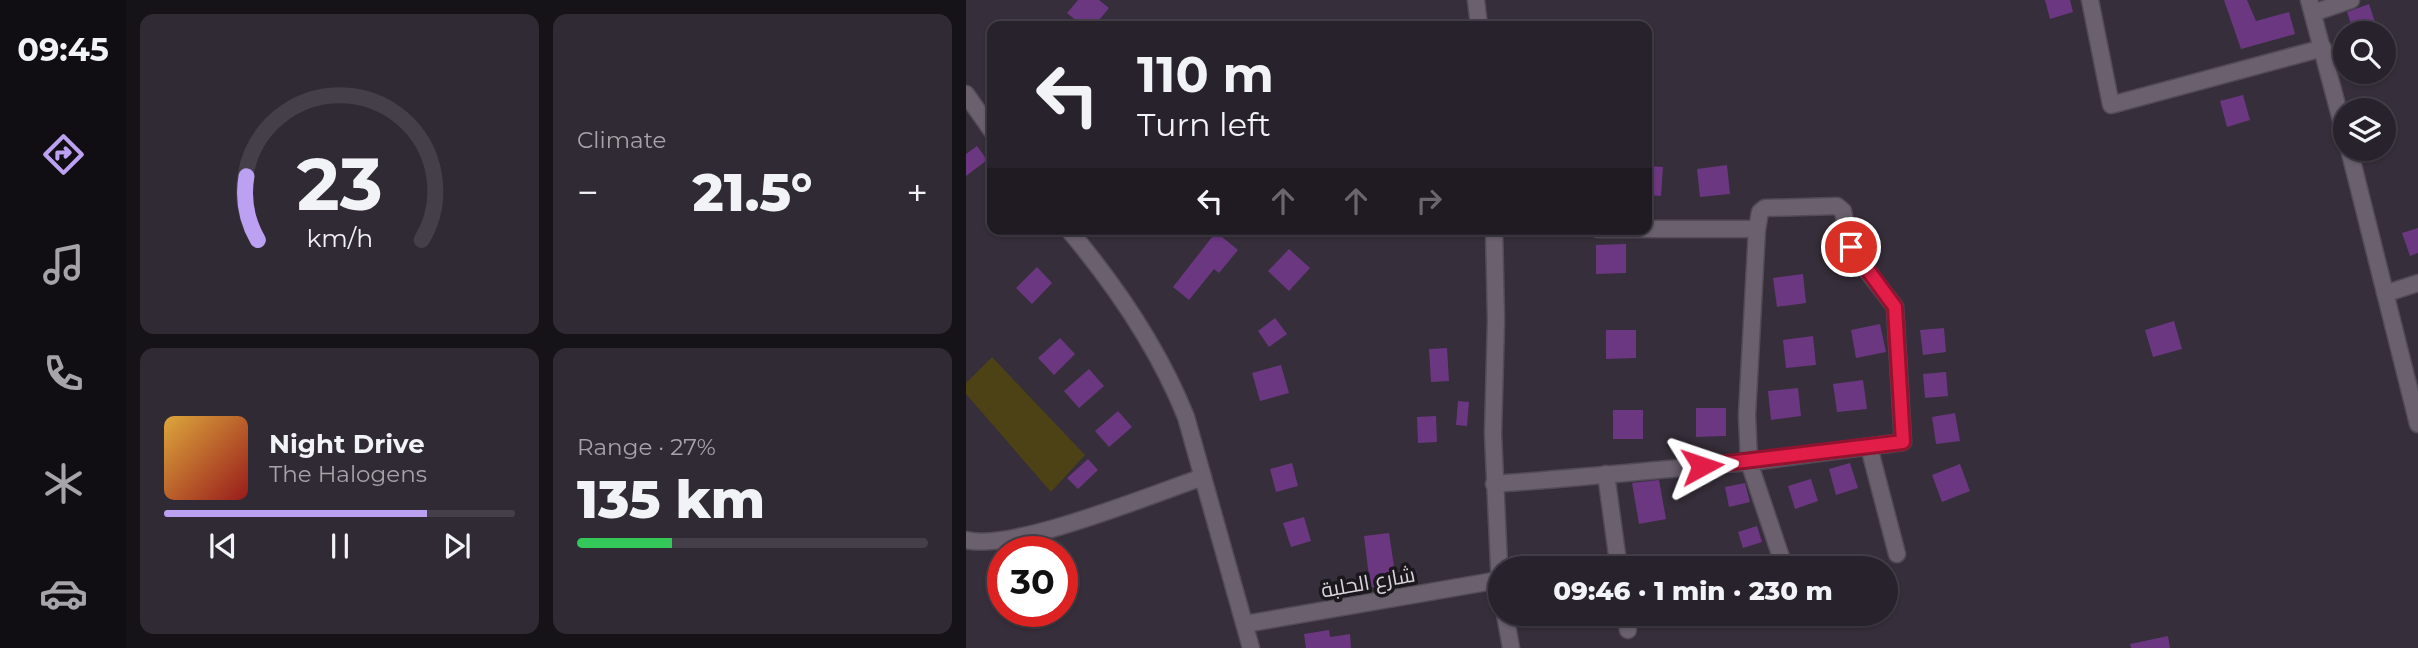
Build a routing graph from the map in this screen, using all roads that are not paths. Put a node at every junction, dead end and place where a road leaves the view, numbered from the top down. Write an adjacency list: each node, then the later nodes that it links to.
1 (1476, 0): 5 (street)
2 (2090, 0): 6 (street)
3 (2351, 0): 4 (street)
4 (2311, 7): 6 (street)
5 (1478, 21)
6 (2323, 48): 8 (street)
7 (966, 94): 9 (street)
8 (2336, 98)
9 (987, 124)
10 (2352, 161): 16 (street)
11 (1652, 229): 12 (street)
12 (1756, 229): 18 (street); 19 (street)
13 (1073, 235): 21 (street)
14 (1494, 235): 22 (street)
15 (2418, 283): 16 (street)
16 (2387, 293): 17 (street)
17 (2418, 424)
18 (1868, 447): 19 (street); 24 (street)
19 (1749, 462): 20 (street); 27 (street)
20 (1606, 474): 22 (street); 26 (street)
21 (1203, 477): 23 (street); 29 (street)
22 (1494, 484): 25 (street)
23 (966, 540)
24 (1897, 554)
25 (1498, 556)
26 (1617, 556)
27 (1781, 556)
28 (1488, 586): 29 (street, شارع الحلبة)
29 (1245, 625): 31 (street)
30 (1507, 626): 32 (street)
31 (1251, 648)
32 (1511, 648)

